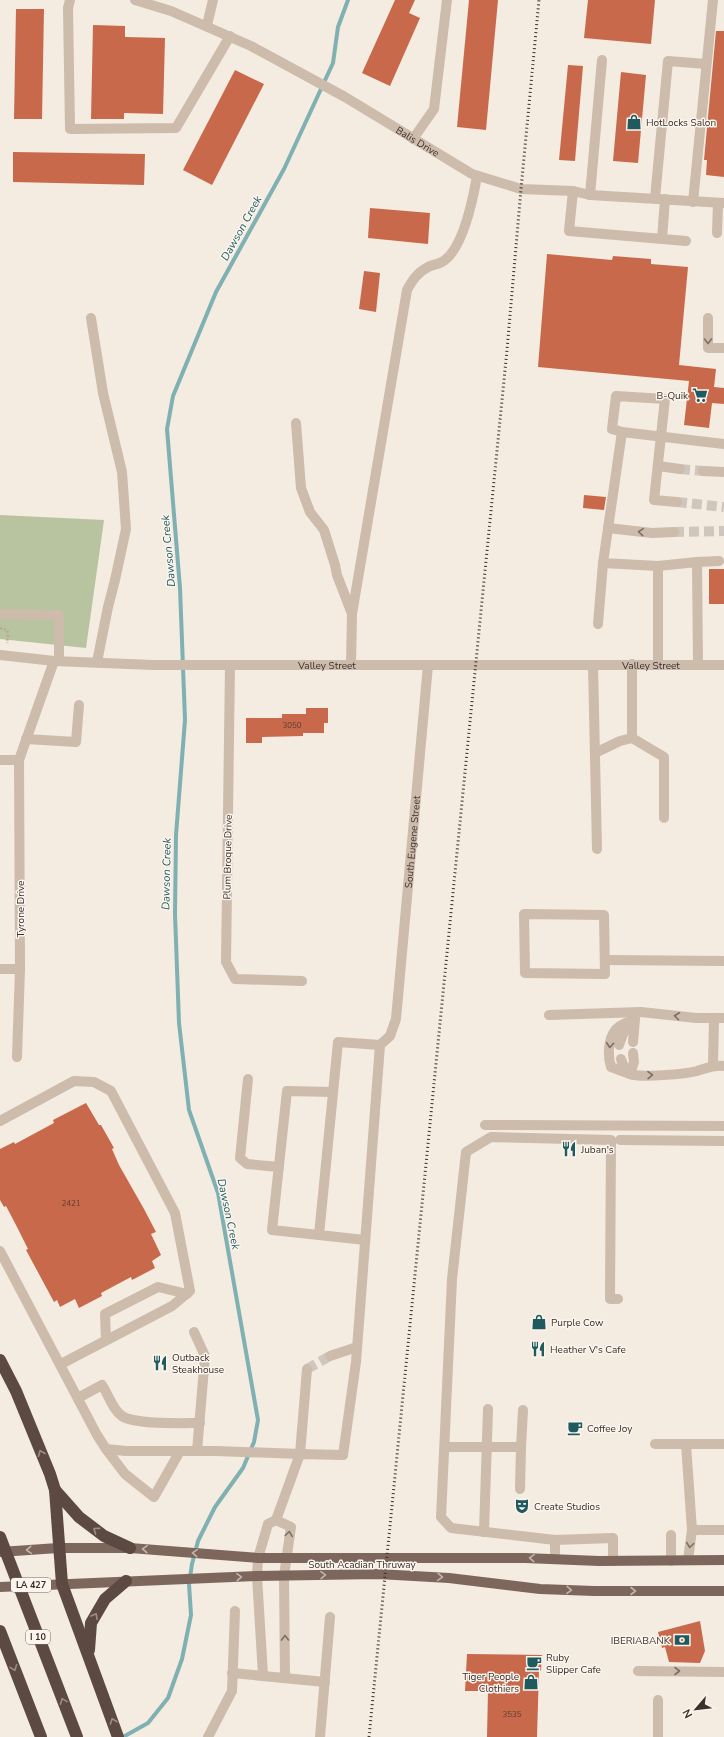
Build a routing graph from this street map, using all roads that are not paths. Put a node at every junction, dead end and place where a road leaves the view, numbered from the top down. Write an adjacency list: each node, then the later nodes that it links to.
1 (70, 0): 7 (street)
2 (134, 0): 6 (street, Balis Drive)
3 (213, 0): 6 (street)
4 (447, 0): 10 (street)
5 (713, 0): 9 (street)
6 (206, 25): 7 (street, Balis Drive)
7 (230, 36): 10 (street, Balis Drive)
8 (602, 60): 13 (street)
9 (706, 64): 14 (street); 15 (street)
10 (413, 139): 11 (street, Balis Drive)
11 (477, 176): 12 (street, Balis Drive); 39 (street)
12 (573, 191): 13 (street, Balis Drive); 18 (street)
13 (590, 195): 14 (street, Balis Drive)
14 (660, 199): 15 (street, Balis Drive); 18 (street)
15 (693, 202): 16 (street, Balis Drive)
16 (721, 203): 17 (street)
17 (717, 233)
18 (662, 239): 19 (street)
19 (686, 241)
20 (91, 318): 43 (street)
21 (708, 318): 22 (street, one-way to 22)
22 (724, 348)
23 (296, 423): 39 (street)
24 (622, 432): 25 (street); 25 (street); 32 (street)
25 (662, 437): 26 (street); 27 (street)
26 (724, 444)
27 (658, 466): 28 (street); 31 (street)
28 (680, 469)
29 (703, 471): 30 (street)
30 (724, 472)
31 (677, 502)
32 (608, 528): 33 (street, one-way to 32); 36 (street)
33 (674, 532)
34 (719, 561): 35 (street)
35 (697, 562): 37 (street); 50 (street)
36 (603, 563): 37 (street); 40 (street)
37 (658, 566): 49 (street)
38 (0, 614): 42 (street)
39 (352, 614): 46 (street)
40 (598, 624)
41 (0, 655): 42 (street, Valley Street)
42 (57, 661): 43 (street, Valley Street); 54 (street)
43 (97, 662): 45 (street, Valley Street)
44 (632, 664): 48 (street, Valley Street); 49 (street, Valley Street); 53 (street)
45 (229, 665): 46 (street, Valley Street); 64 (street, Plum Broque Drive)
46 (351, 665): 47 (street, Valley Street)
47 (428, 665): 48 (street, Valley Street); 70 (street, South Eugene Street)
48 (593, 665): 55 (street)
49 (658, 665): 50 (street, Valley Street)
50 (698, 665): 51 (street, Valley Street)
51 (724, 665)
52 (78, 705): 54 (street)
53 (632, 738): 55 (street); 58 (street)
54 (26, 739): 57 (street)
55 (595, 753): 59 (street)
56 (0, 760): 57 (street)
57 (19, 760): 63 (street, Tyrone Drive)
58 (664, 818)
59 (597, 849)
60 (605, 960): 60 (street); 61 (street)
61 (724, 961)
62 (0, 969): 63 (street)
63 (20, 969): 73 (street, Tyrone Drive)
64 (302, 981)
65 (550, 1015): 66 (street)
66 (638, 1015): 67 (street, one-way to 66); 69 (street); 71 (street); 77 (street, one-way to 77)
67 (714, 1018): 68 (street); 75 (street)
68 (724, 1018)
69 (633, 1042)
70 (380, 1045): 79 (street); 87 (street)
71 (619, 1045)
72 (633, 1053): 77 (street)
73 (17, 1057)
74 (621, 1059): 77 (street)
75 (713, 1065): 76 (street); 77 (street, one-way to 75)
76 (724, 1066)
77 (630, 1074)
78 (248, 1079): 85 (street)
79 (333, 1092): 85 (street); 86 (street)
80 (0, 1121): 89 (street)
81 (486, 1125): 82 (street)
82 (724, 1126)
83 (620, 1140): 84 (street)
84 (724, 1141)
85 (279, 1167): 86 (street)
86 (319, 1235): 87 (street)
87 (365, 1240): 93 (street)
88 (0, 1251): 96 (street)
89 (187, 1294): 92 (street); 92 (street)
90 (618, 1299): 105 (street)
91 (194, 1332): 101 (street)
92 (106, 1340): 96 (street)
93 (357, 1347): 94 (street); 111 (street)
94 (330, 1356)
95 (0, 1360): 113 (highway, one-way to 95)
96 (60, 1364): 98 (street)
97 (307, 1369): 111 (street)
98 (78, 1398): 101 (street); 108 (street)
99 (488, 1409): 106 (street)
100 (523, 1410): 107 (street)
101 (200, 1423): 110 (street)
102 (655, 1444): 103 (street)
103 (686, 1444): 104 (street); 115 (street)
104 (724, 1444)
105 (445, 1447): 106 (street); 117 (street)
106 (487, 1447): 107 (street); 117 (street)
107 (521, 1447): 112 (street)
108 (106, 1449): 109 (street); 109 (street)
109 (180, 1451): 110 (street)
110 (198, 1451): 111 (street)
111 (300, 1454): 114 (street)
112 (520, 1489)
113 (55, 1490): 121 (highway); 122 (highway, one-way to 113)
114 (276, 1520): 124 (street); 125 (street, one-way to 114)
115 (692, 1530): 116 (street); 128 (street, one-way to 128)
116 (724, 1530)
117 (484, 1532): 120 (street)
118 (672, 1535): 130 (street)
119 (0, 1537): 149 (highway, I 10, one-way to 119)
120 (555, 1540): 126 (street); 127 (street)
121 (58, 1548): 122 (main road, South Acadian Thruway); 123 (main road, South Acadian Thruway, one-way to 123); 134 (highway)
122 (130, 1548): 124 (main road, South Acadian Thruway, one-way to 122)
123 (0, 1552)
124 (258, 1558): 125 (main road, South Acadian Thruway); 131 (street)
125 (286, 1558): 126 (main road, South Acadian Thruway, one-way to 125); 132 (street)
126 (555, 1559): 127 (main road, South Acadian Thruway)
127 (613, 1560): 130 (main road, South Acadian Thruway)
128 (688, 1560): 129 (main road, South Acadian Thruway); 130 (main road, South Acadian Thruway)
129 (724, 1560)
130 (671, 1561)
131 (257, 1576): 132 (main road, South Acadian Thruway / LA 427); 133 (main road, South Acadian Thruway / LA 427, one-way to 131); 144 (street)
132 (284, 1576): 136 (main road, South Acadian Thruway / LA 427, one-way to 136); 145 (street, one-way to 132)
133 (126, 1582): 134 (main road, South Acadian Thruway / LA 427); 140 (highway, one-way to 133)
134 (62, 1584): 135 (main road, South Acadian Thruway / LA 427); 140 (highway)
135 (0, 1587)
136 (724, 1591)
137 (235, 1611): 143 (street)
138 (330, 1617): 146 (street)
139 (0, 1632): 148 (highway, one-way to 148)
140 (89, 1653): 150 (highway, one-way to 140)
141 (638, 1671): 142 (street, one-way to 142)
142 (724, 1672)
143 (232, 1673): 144 (street); 151 (street)
144 (263, 1675): 145 (street)
145 (285, 1677): 146 (street)
146 (325, 1682): 152 (street)
147 (658, 1700): 153 (street)
148 (41, 1737)
149 (77, 1737)
150 (118, 1737)
151 (208, 1737)
152 (320, 1737)
153 (658, 1737)

